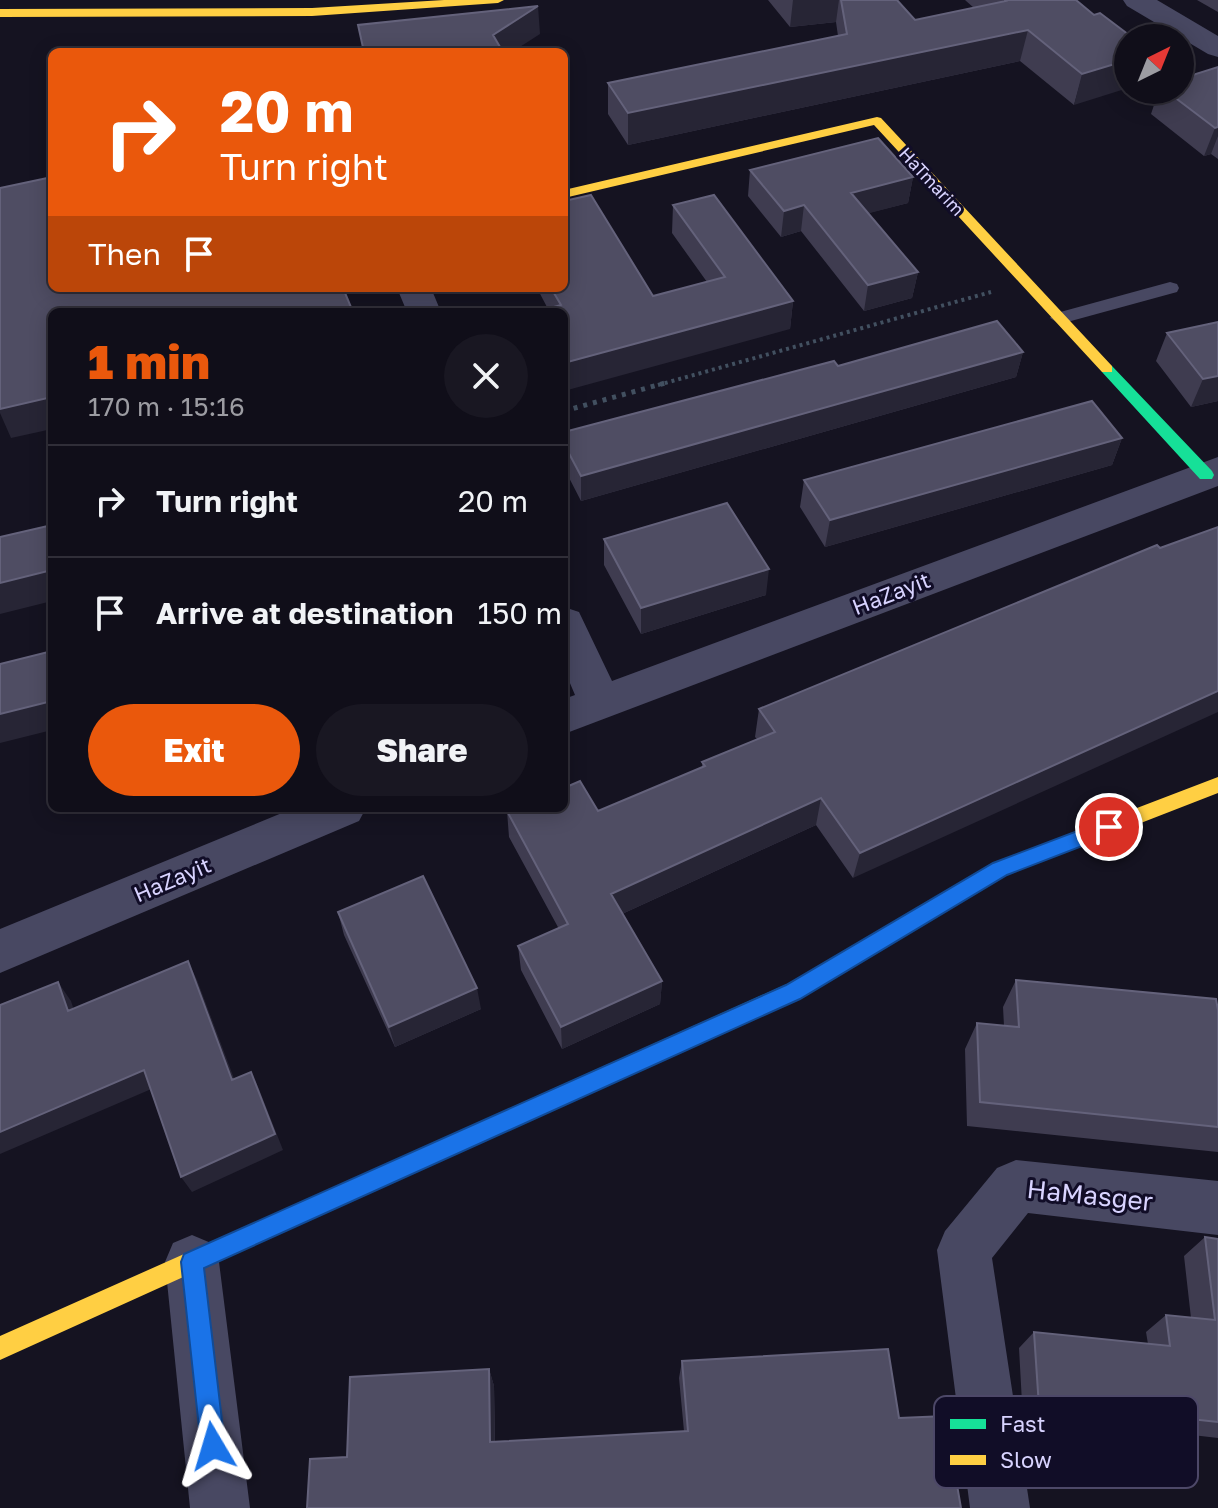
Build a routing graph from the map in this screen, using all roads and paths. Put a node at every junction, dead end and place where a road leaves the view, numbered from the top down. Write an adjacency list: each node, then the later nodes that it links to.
1 (491, 0): 2 (street); 4 (street)
2 (498, 0)
3 (1137, 0): 6 (street)
4 (375, 4): 5 (street)
5 (0, 13)
6 (1218, 48)
7 (568, 193): 8 (street, HaTmarim)
8 (1027, 282): 10 (street, HaTmarim); 11 (path)
9 (1170, 288): 10 (lane)
10 (1060, 318): 12 (street, HaTmarim)
11 (568, 410)
12 (1212, 473): 14 (street, HaZayit)
13 (568, 642): 14 (street)
14 (582, 709)
15 (1218, 785): 19 (street)
16 (333, 812): 17 (street, HaZayit)
17 (0, 951)
18 (1218, 1208): 21 (street, HaMasger)
19 (192, 1262): 20 (street); 23 (street)
20 (0, 1348)
21 (984, 1396)
22 (997, 1488): 24 (street, HaMasger)
23 (220, 1508)
24 (1000, 1508)

